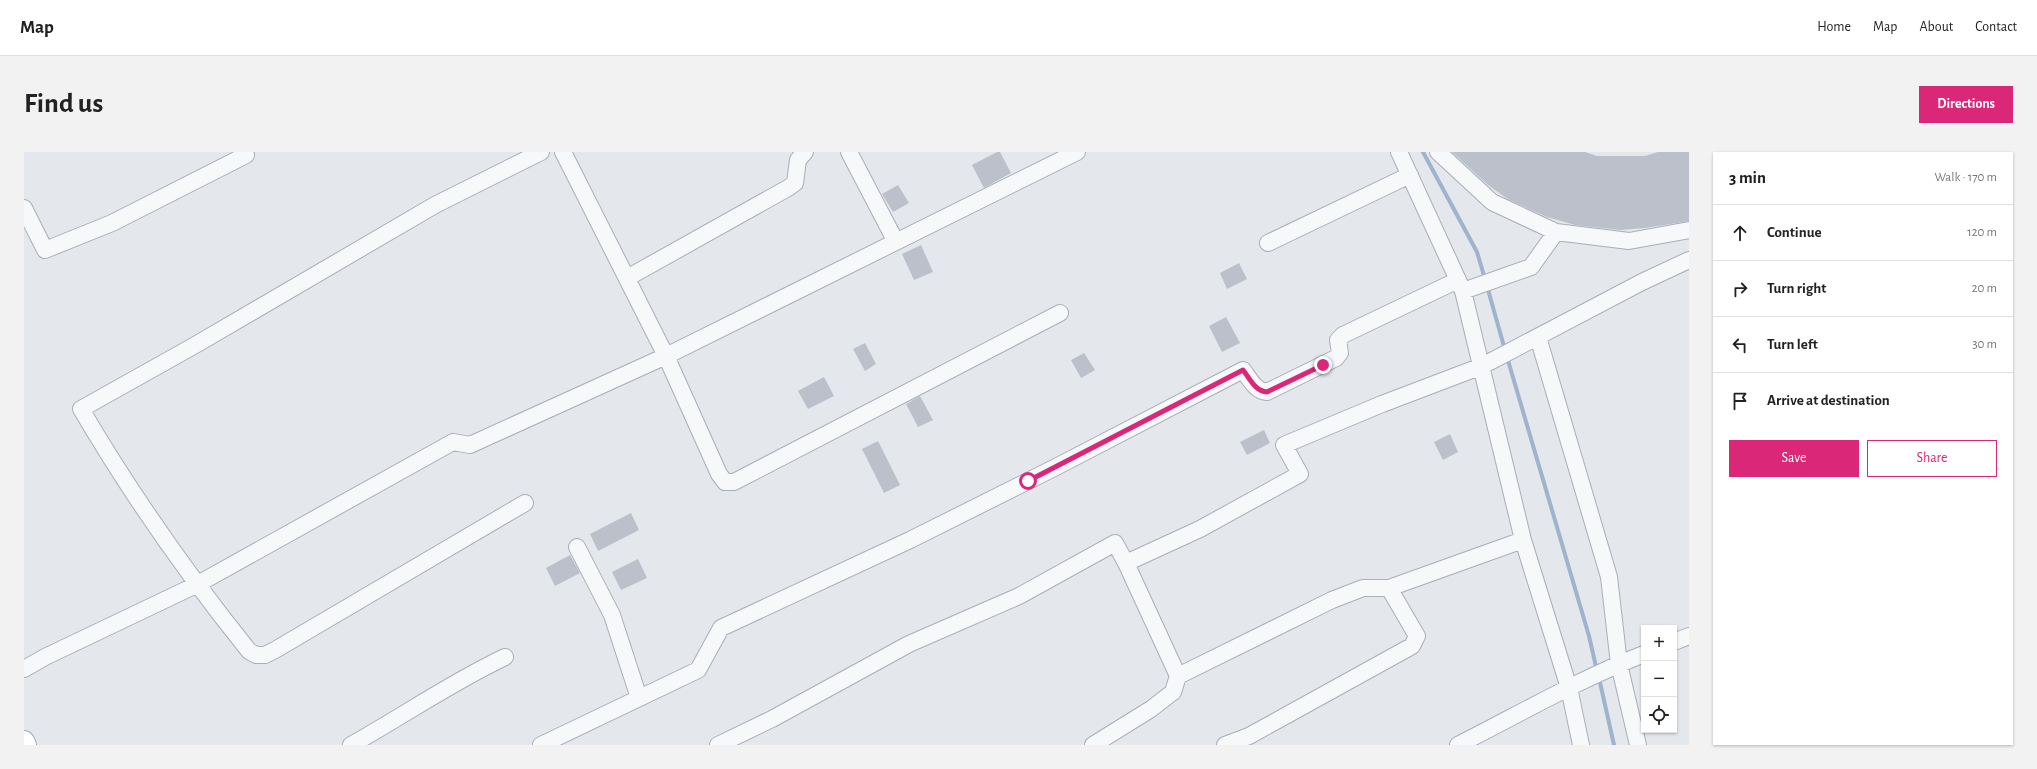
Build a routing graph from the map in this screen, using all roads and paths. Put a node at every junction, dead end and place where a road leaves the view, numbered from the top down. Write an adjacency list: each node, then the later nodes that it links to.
1 (541, 152): 26 (street)
2 (563, 152): 16 (street)
3 (805, 152): 16 (street)
4 (849, 152): 13 (street)
5 (1077, 152): 13 (street)
6 (1399, 152): 9 (street)
7 (1438, 152): 12 (street)
8 (248, 153): 10 (street)
9 (1410, 175): 14 (street); 17 (street)
10 (24, 208)
11 (1689, 230): 12 (street)
12 (1556, 232): 17 (street)
13 (896, 242): 20 (street)
14 (1268, 243)
15 (1689, 260): 19 (street)
16 (627, 278): 20 (street)
17 (1460, 285): 21 (street); 36 (street)
18 (1060, 312): 20 (street)
19 (1538, 337): 21 (street); 32 (street)
20 (666, 356): 26 (street)
21 (1482, 366): 23 (street); 25 (street)
22 (525, 503): 26 (street)
23 (1522, 540): 27 (street); 35 (street)
24 (577, 547): 36 (street)
25 (1126, 563): 34 (street); 41 (street)
26 (196, 584): 33 (street)
27 (1389, 588): 34 (street); 43 (street)
28 (1689, 636): 29 (street)
29 (1677, 641)
30 (1641, 655): 32 (street)
31 (505, 657): 39 (street)
32 (1619, 664): 35 (street); 46 (street)
33 (24, 669)
34 (1178, 676): 42 (street)
35 (1569, 688): 44 (street); 45 (street)
36 (639, 698): 40 (street)
37 (24, 741): 38 (main road)
38 (26, 745)
39 (351, 745)
40 (541, 745)
41 (718, 745)
42 (1093, 745)
43 (1225, 745)
44 (1458, 745)
45 (1581, 745)
46 (1638, 745)

